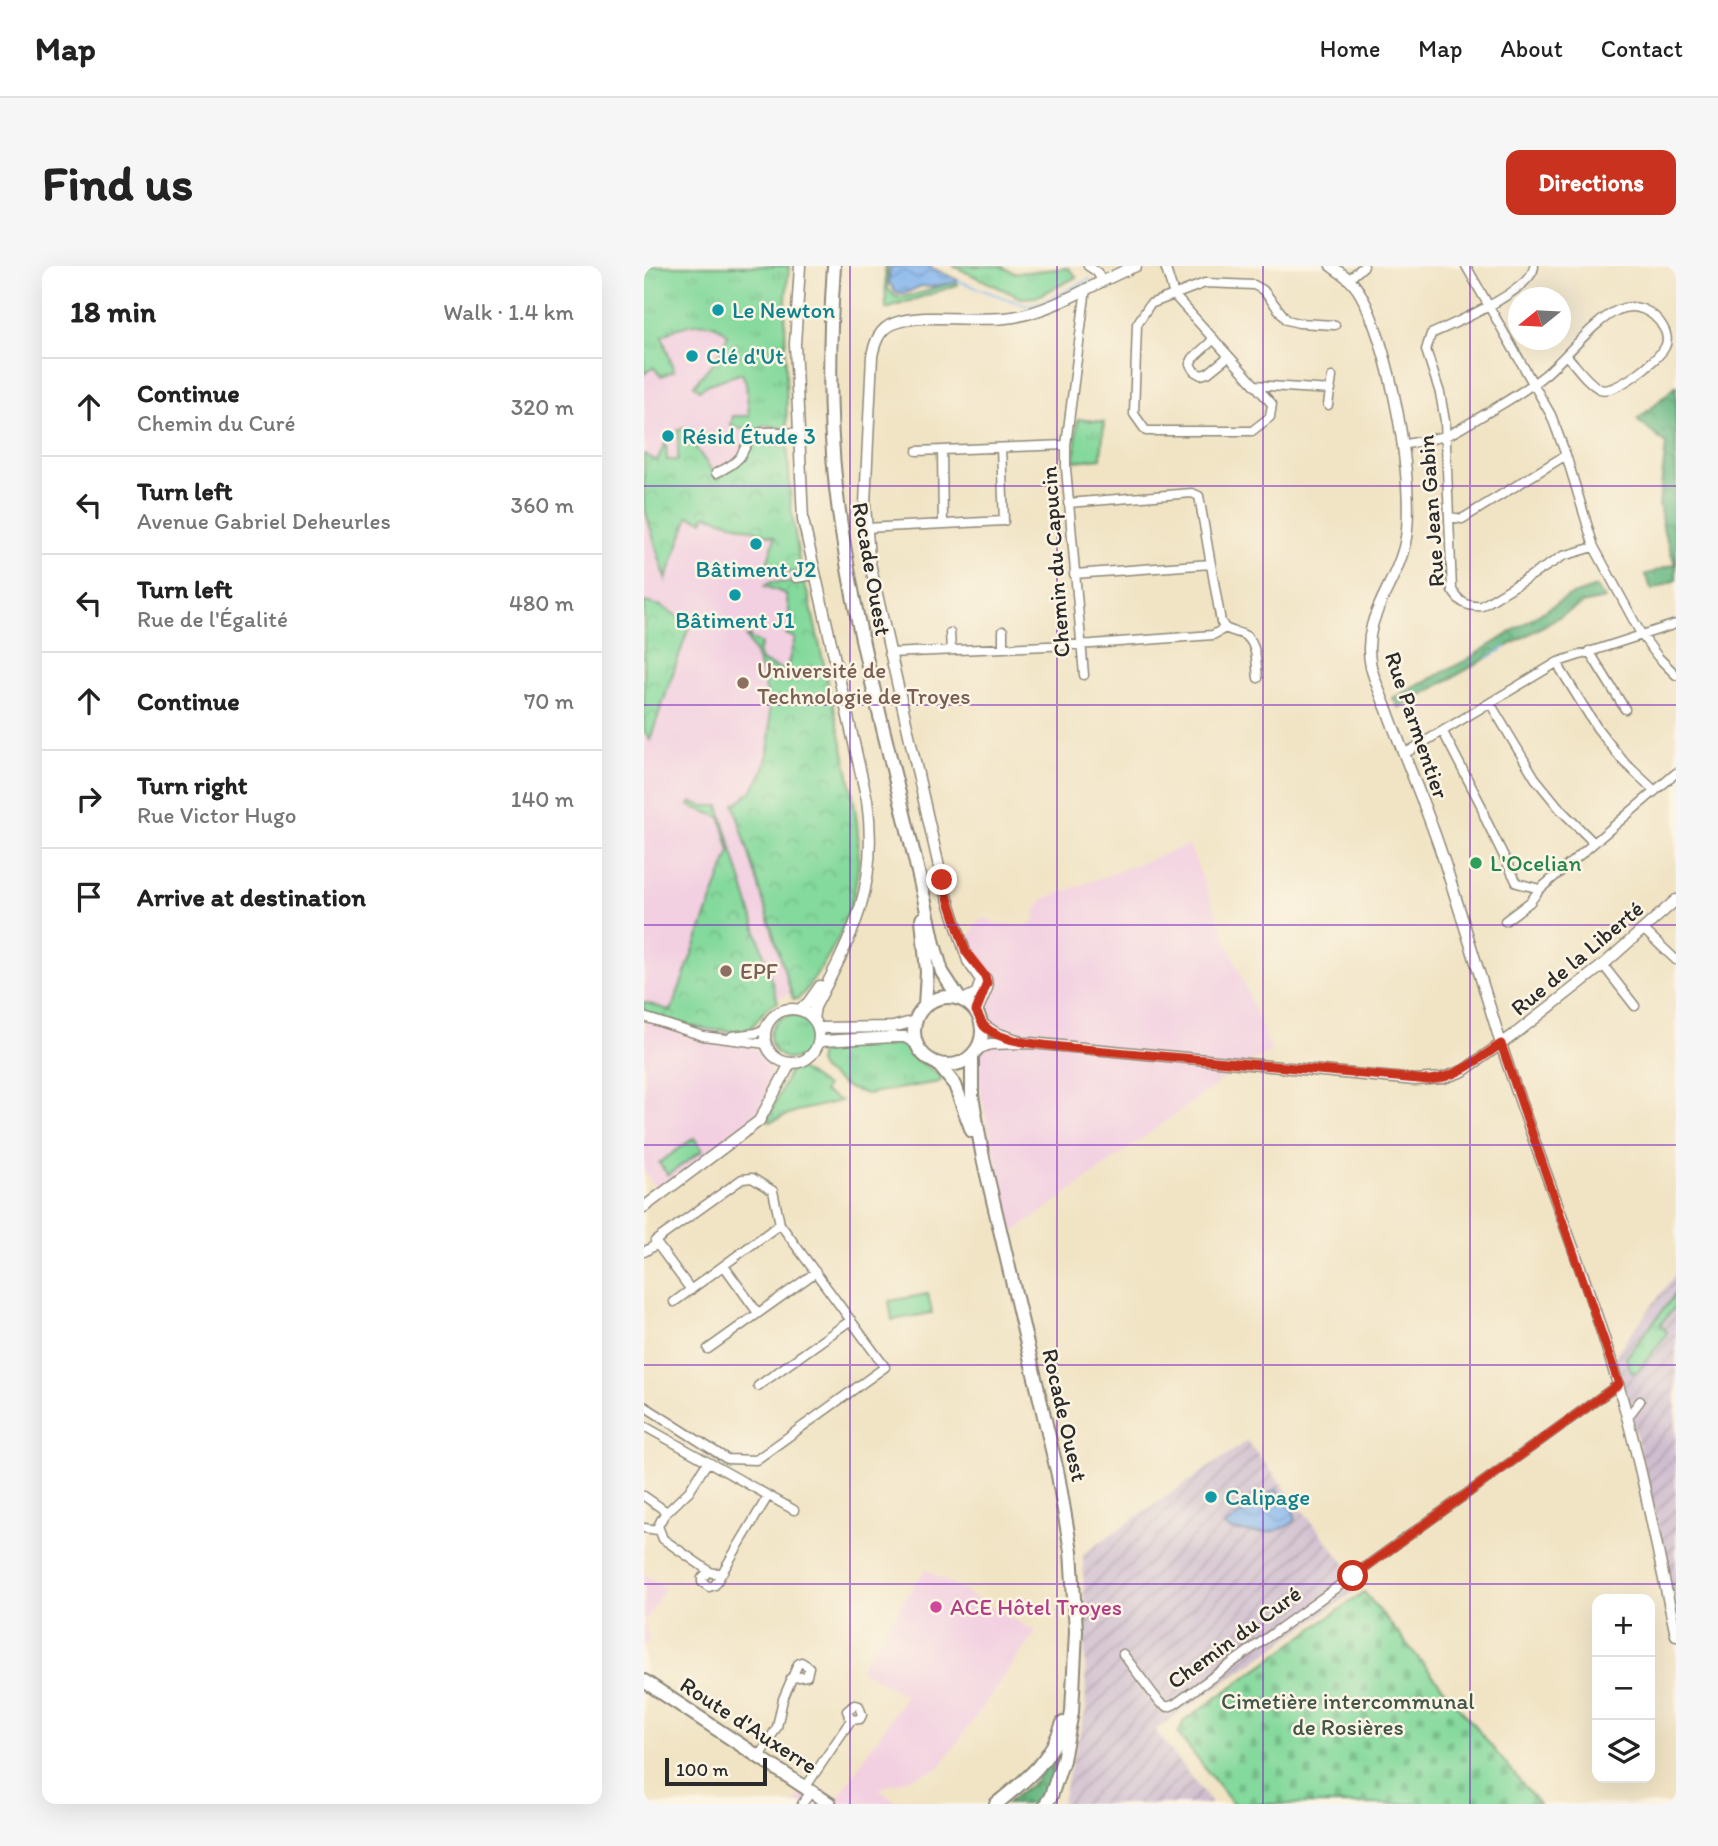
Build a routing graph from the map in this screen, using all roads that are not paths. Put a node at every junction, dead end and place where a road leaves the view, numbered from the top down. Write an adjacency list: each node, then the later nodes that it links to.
1 (800, 266): 26 (street)
2 (834, 266): 65 (main road, Rocade Ouest)
3 (1088, 266): 11 (street)
4 (1136, 266): 11 (street)
5 (1164, 266): 13 (street)
6 (1331, 266): 10 (street, Rue Parmentier)
7 (1364, 266): 10 (street)
8 (1466, 266): 14 (street)
9 (1534, 266): 14 (street)
10 (1349, 279): 29 (street, Rue Parmentier)
11 (1102, 281): 12 (street)
12 (1086, 288): 28 (street, Chemin du Capucin); 38 (street)
13 (1174, 295): 15 (street); 16 (street); 24 (street)
14 (1490, 307): 20 (street); 27 (street, Rue Jean Gabin)
15 (1335, 325)
16 (1214, 340): 18 (street); 18 (street)
17 (1566, 355): 17 (street); 20 (street)
18 (1229, 356): 21 (street)
19 (1332, 377): 23 (street)
20 (1533, 383): 27 (street); 33 (street)
21 (1255, 386): 22 (street); 24 (street)
22 (1274, 387): 23 (street); 24 (street)
23 (1331, 390): 25 (street)
24 (1272, 404)
25 (1328, 405)
26 (798, 433): 34 (street); 42 (street)
27 (1446, 436): 29 (street); 36 (street, Rue Jean Gabin)
28 (1066, 445): 30 (street); 35 (street, Chemin du Capucin)
29 (1402, 446): 61 (street, Rue Parmentier)
30 (1002, 448): 31 (street); 37 (street)
31 (942, 450): 32 (street); 37 (street)
32 (917, 451)
33 (1566, 455): 36 (street); 39 (street)
34 (716, 473)
35 (1068, 503): 40 (street); 41 (street, Chemin du Capucin)
36 (1450, 517): 39 (street, Rue Jean Gabin)
37 (943, 524): 38 (street)
38 (865, 527): 53 (street)
39 (1594, 547): 48 (street)
40 (1211, 564): 41 (street); 45 (street)
41 (1074, 574): 49 (street, Chemin du Capucin)
42 (815, 575): 43 (street); 71 (street)
43 (796, 578)
44 (1676, 624): 48 (street)
45 (1225, 628): 49 (street); 57 (street)
46 (1003, 631): 50 (street)
47 (950, 633): 51 (street)
48 (1641, 634): 52 (street); 56 (street)
49 (1081, 644): 50 (street); 55 (street, Chemin du Capucin)
50 (1003, 648): 51 (street)
51 (951, 650): 53 (street)
52 (1589, 651): 54 (street); 59 (street)
53 (889, 653): 70 (street)
54 (1558, 662): 58 (street); 63 (street)
55 (1084, 675)
56 (1676, 676)
57 (1258, 678)
58 (1490, 704): 60 (street); 64 (street)
59 (1625, 709)
60 (1443, 732): 61 (street); 66 (street)
61 (1404, 754): 89 (street, Rue Parmentier)
62 (1676, 773): 63 (street)
63 (1655, 791): 64 (street)
64 (1594, 843): 66 (street)
65 (918, 873): 74 (main road, Rocade Ouest); 75 (main road, Rocade Ouest)
66 (1539, 889): 68 (street)
67 (1676, 900): 69 (street, Rue de la Liberté)
68 (1505, 921)
69 (1643, 929): 72 (street); 73 (street, Rue de la Liberté)
70 (966, 952): 74 (street); 78 (street)
71 (842, 954): 77 (street); 81 (street)
72 (1676, 960)
73 (1603, 965): 76 (street); 89 (street, Rue de la Liberté)
74 (961, 999): 75 (main road); 78 (main road)
75 (925, 1006): 80 (main road)
76 (1635, 1006)
77 (799, 1010): 81 (street); 83 (street)
78 (976, 1011): 82 (main road)
79 (644, 1017): 84 (street)
80 (915, 1021): 81 (street); 87 (main road)
81 (816, 1023): 86 (street)
82 (982, 1024): 88 (street); 90 (main road)
83 (766, 1028): 84 (street); 85 (street)
84 (717, 1038): 85 (street)
85 (766, 1044): 91 (street)
86 (818, 1044): 87 (street); 93 (street)
87 (917, 1044): 92 (main road)
88 (1031, 1044): 89 (street, Rue de la Liberté); 90 (street)
89 (1501, 1044): 107 (street, Rue Parmentier)
90 (975, 1052): 92 (main road); 95 (main road, Rocade Ouest)
91 (776, 1058): 93 (street); 94 (street)
92 (938, 1063): 95 (main road, Rocade Ouest)
93 (790, 1064): 94 (street)
94 (770, 1100): 96 (street)
95 (983, 1158): 126 (main road, Rocade Ouest)
96 (644, 1208)
97 (780, 1224): 98 (street); 100 (street); 101 (street)
98 (657, 1244): 99 (street); 102 (street)
99 (644, 1252)
100 (724, 1266): 102 (street); 104 (street)
101 (816, 1272): 104 (street); 105 (street)
102 (691, 1290): 103 (street)
103 (674, 1302)
104 (758, 1313): 106 (street)
105 (851, 1320): 108 (street); 110 (street)
106 (708, 1349)
107 (1619, 1384): 111 (street, Rue Parmentier); 123 (street, Chemin du Curé)
108 (758, 1386)
109 (1640, 1401): 111 (street)
110 (644, 1406)
111 (1627, 1418): 122 (street, Rue Parmentier)
112 (644, 1426): 113 (street)
113 (707, 1463): 115 (street); 117 (street)
114 (644, 1496): 117 (street)
115 (768, 1496): 116 (street); 121 (street)
116 (794, 1510)
117 (667, 1512): 119 (street)
118 (644, 1528): 119 (street)
119 (658, 1531): 120 (street)
120 (709, 1571): 121 (street); 121 (street)
121 (722, 1573)
122 (1675, 1630)
123 (1123, 1654)
124 (791, 1678): 128 (street)
125 (644, 1681): 128 (main road, Route d'Auxerre)
126 (1073, 1686): 132 (main road, Rocade Ouest); 133 (main road, Rocade Ouest)
127 (850, 1720): 129 (street)
128 (758, 1757): 129 (main road, Route d'Auxerre)
129 (808, 1790): 130 (street); 131 (main road, Route d'Auxerre)
130 (802, 1804)
131 (830, 1804)
132 (996, 1804)
133 (1046, 1804)

